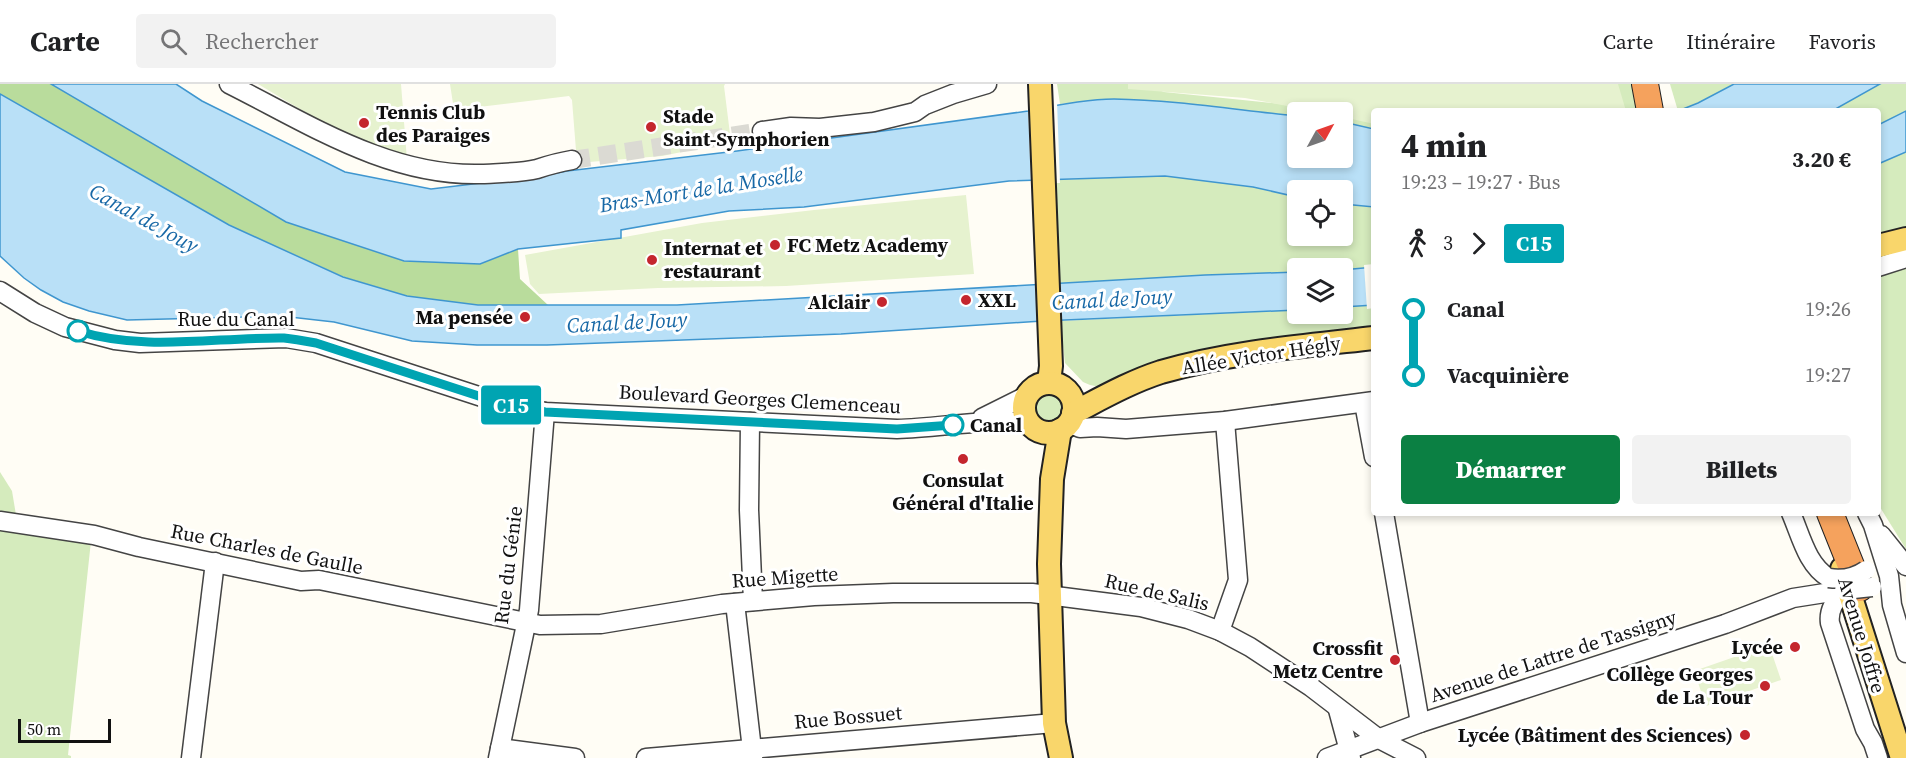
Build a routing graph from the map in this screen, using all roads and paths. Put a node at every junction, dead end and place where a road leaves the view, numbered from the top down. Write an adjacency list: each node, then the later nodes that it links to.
1 (229, 84): 9 (street)
2 (987, 84): 8 (street)
3 (1040, 84): 19 (main road)
4 (1645, 84): 6 (highway)
5 (1658, 84): 7 (highway)
6 (1649, 108)
7 (1662, 108)
8 (762, 131)
9 (572, 160)
10 (1906, 239): 11 (main road)
11 (1881, 245)
12 (1906, 258): 13 (street)
13 (1881, 266)
14 (0, 291): 18 (street, Rue du Canal)
15 (1371, 338): 19 (main road, Allée Victor Hégly)
16 (1026, 396): 19 (main road, Allée Victor Hégly); 22 (street, Boulevard Georges Clemenceau)
17 (1369, 402): 20 (street, Boulevard Georges Clemenceau); 23 (street)
18 (545, 412): 21 (street, Boulevard Georges Clemenceau); 37 (street, Rue du Génie)
19 (1055, 413): 20 (street, Boulevard Georges Clemenceau); 22 (street, Boulevard Georges Clemenceau); 34 (main road)
20 (1225, 421): 38 (street)
21 (750, 422): 22 (street, Boulevard Georges Clemenceau); 36 (street)
22 (972, 423)
23 (1371, 424)
24 (1385, 516): 42 (street)
25 (1793, 516): 32 (street, Avenue Joffre)
26 (1821, 516): 32 (highway, Avenue Joffre)
27 (1830, 516): 32 (highway, Avenue Joffre)
28 (0, 520): 30 (street, Rue Charles de Gaulle)
29 (1872, 526): 31 (street); 32 (street); 33 (street, Avenue Joffre)
30 (215, 562): 37 (street, Rue Charles de Gaulle); 48 (street)
31 (1906, 566)
32 (1841, 580): 33 (street, Avenue de Lattre de Tassigny); 35 (street, Avenue de Lattre de Tassigny); 35 (street, Avenue Joffre); 43 (main road, Avenue Joffre); 54 (street, Avenue Joffre); 55 (main road, Avenue Joffre)
33 (1898, 588): 39 (street, Avenue Joffre)
34 (1049, 594): 36 (street, Rue Migette); 38 (street, Rue de Salis); 41 (main road)
35 (1794, 598): 42 (street, Avenue de Lattre de Tassigny)
36 (744, 602): 37 (street, Rue Migette); 46 (street)
37 (525, 623): 45 (street, Rue du Génie)
38 (1220, 631): 40 (street, Rue de Salis)
39 (1906, 653)
40 (1338, 710): 44 (street, Rue de Salis); 47 (street)
41 (1054, 723): 46 (street, Rue Bossuet); 51 (main road)
42 (1420, 723): 44 (street, Avenue de Lattre de Tassigny)
43 (1906, 732)
44 (1379, 739): 47 (street, Avenue de Lattre de Tassigny); 53 (street, Rue de Salis)
45 (499, 753): 49 (street)
46 (752, 753): 50 (street, Rue Bossuet)
47 (1350, 754): 52 (street, Avenue de Lattre de Tassigny)
48 (191, 758)
49 (575, 758)
50 (646, 758)
51 (1061, 758)
52 (1328, 758)
53 (1416, 758)
54 (1878, 758)
55 (1902, 758)

